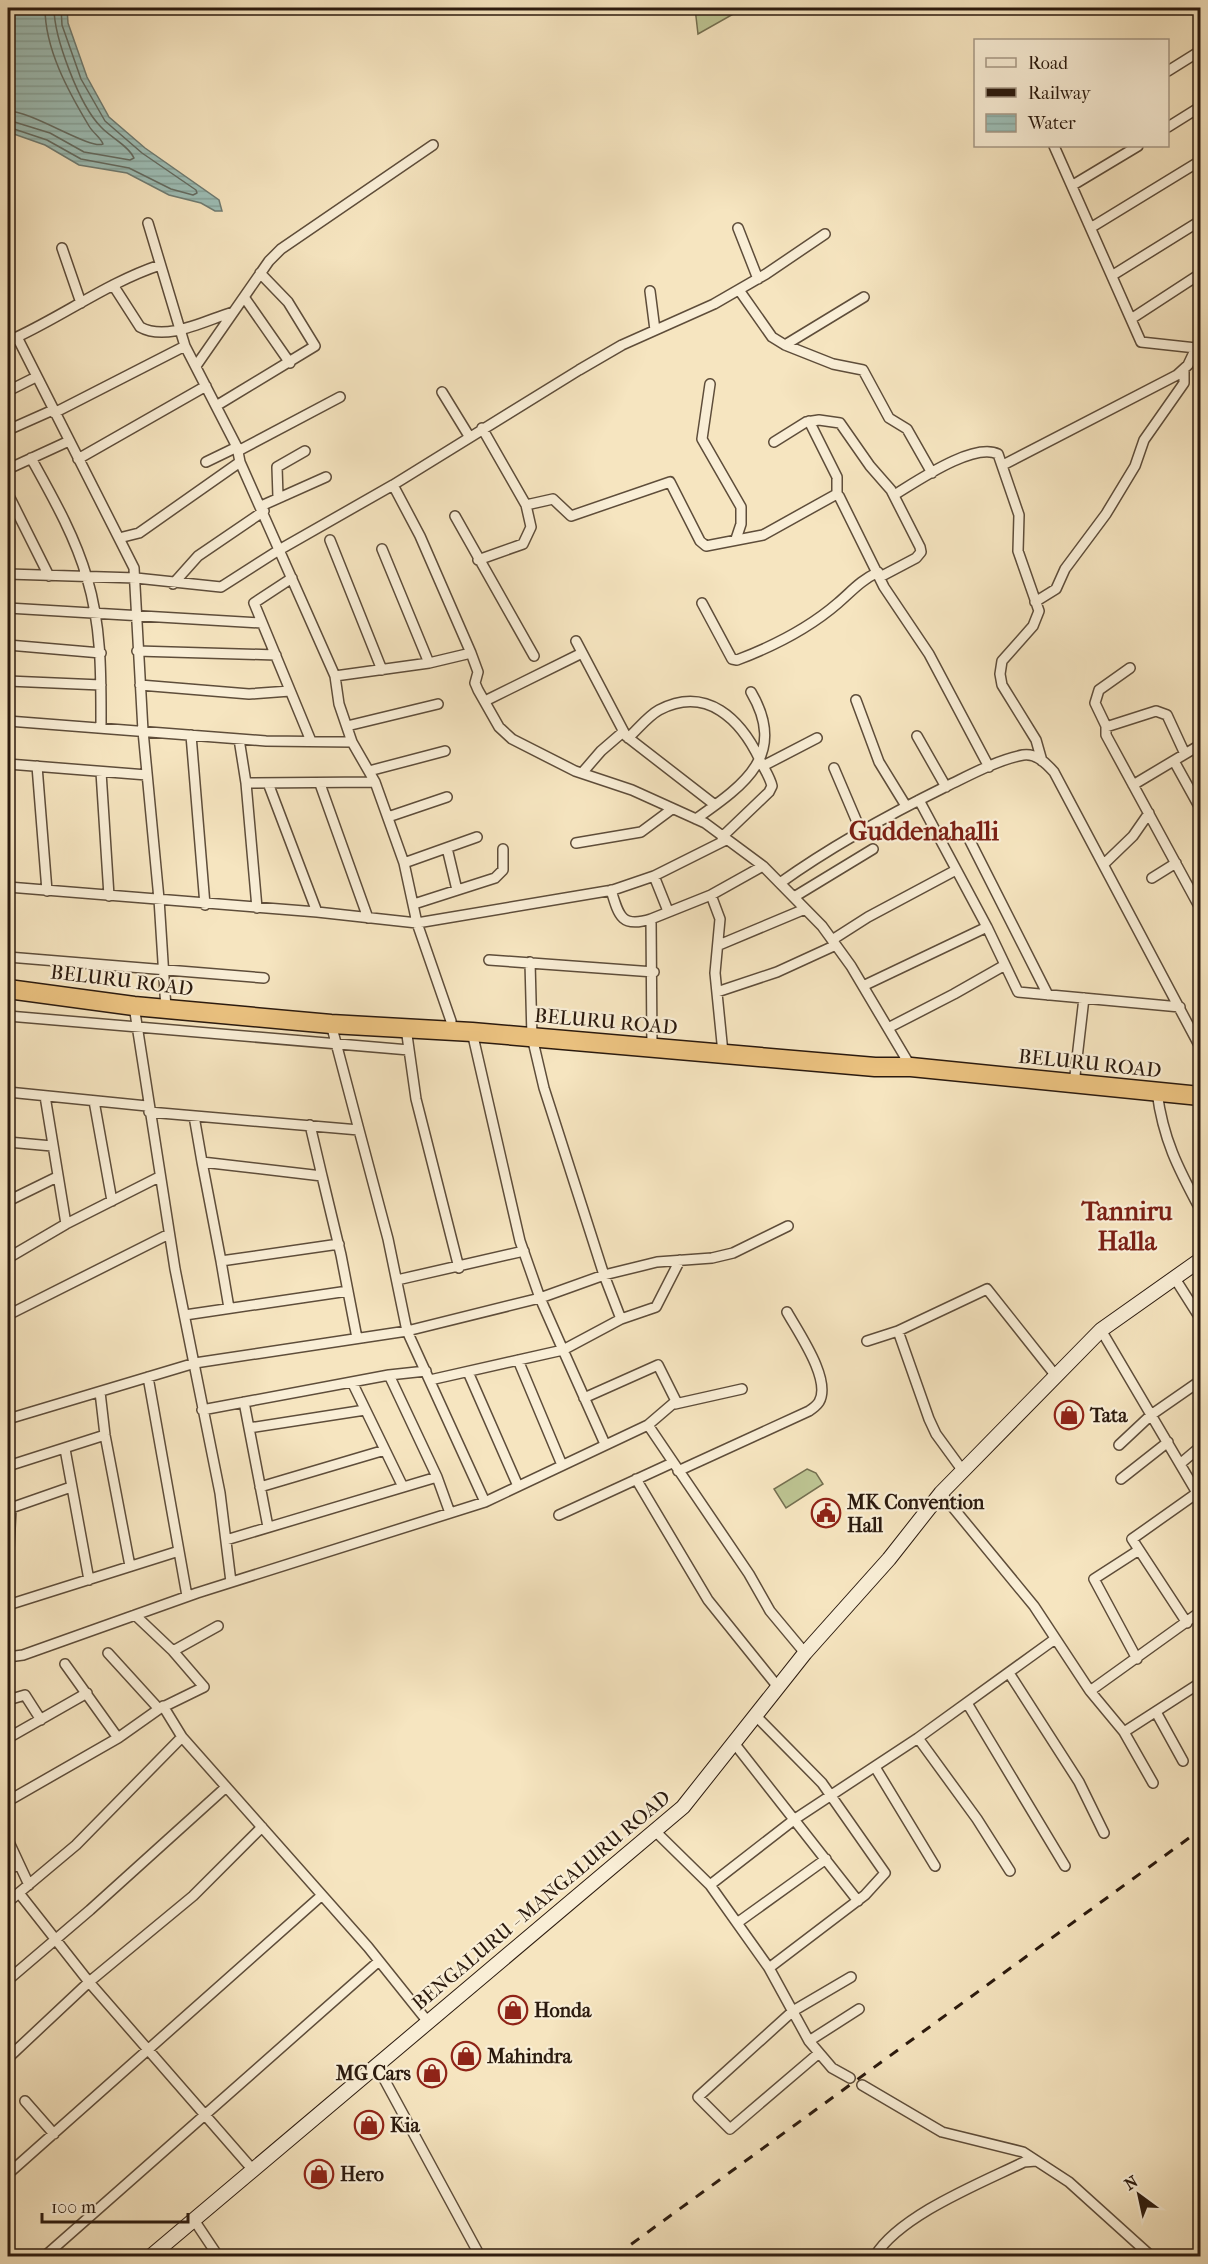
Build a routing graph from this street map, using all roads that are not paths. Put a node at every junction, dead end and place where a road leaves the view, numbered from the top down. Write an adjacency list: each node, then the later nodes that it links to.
1 (1200, 51): 2 (street)
2 (1169, 70)
3 (1200, 107): 4 (street)
4 (1169, 126)
5 (433, 145): 17 (street)
6 (1054, 147): 9 (street)
7 (1136, 147): 9 (street)
8 (1200, 161): 12 (street)
9 (1073, 185): 12 (street)
10 (1200, 221): 19 (street)
11 (148, 223): 16 (street)
12 (1092, 227): 19 (street)
13 (738, 228): 20 (street)
14 (825, 234): 20 (street)
15 (63, 248): 26 (street)
16 (160, 265): 21 (street); 29 (street)
17 (260, 273): 24 (street); 36 (street)
18 (1200, 274): 28 (street)
19 (1113, 275): 28 (street)
20 (758, 279): 22 (street)
21 (113, 285): 26 (street); 29 (street)
22 (739, 290): 30 (street); 33 (street)
23 (650, 291): 30 (street)
24 (244, 297): 27 (street); 36 (street)
25 (864, 297): 33 (street)
26 (81, 303): 31 (street)
27 (233, 312): 29 (street); 37 (street)
28 (1131, 319): 35 (street)
29 (179, 329): 34 (street)
30 (656, 330): 48 (street)
31 (17, 337): 32 (street); 39 (street)
32 (8, 342)
33 (785, 345): 61 (street)
34 (185, 346): 37 (street); 46 (street)
35 (1198, 346): 38 (street)
36 (290, 363): 45 (street)
37 (196, 366): 41 (street)
38 (1184, 370): 59 (street); 84 (street)
39 (36, 377): 42 (street); 46 (street)
40 (710, 384): 72 (street)
41 (206, 386): 45 (street); 56 (street)
42 (8, 391)
43 (442, 392): 50 (street)
44 (340, 397): 53 (street)
45 (216, 406): 53 (street)
46 (53, 411): 49 (street); 51 (street)
47 (810, 421): 52 (street); 65 (street); 66 (street)
48 (482, 428): 50 (street); 68 (street)
49 (8, 430)
50 (469, 436): 63 (street)
51 (69, 441): 55 (street); 56 (street)
52 (774, 442)
53 (237, 449): 57 (street); 58 (street)
54 (305, 451): 67 (street)
55 (32, 458): 60 (street); 80 (street)
56 (78, 459): 71 (street)
57 (206, 462)
58 (240, 462): 69 (street); 71 (street)
59 (1003, 465): 61 (street); 84 (street)
60 (8, 469)
61 (932, 473): 66 (street)
62 (326, 477): 67 (street)
63 (393, 485): 75 (street); 95 (street)
64 (8, 494): 79 (street)
65 (837, 495): 72 (street); 78 (street)
66 (894, 495): 78 (street)
67 (278, 498): 69 (street)
68 (526, 505): 72 (street); 76 (street)
69 (263, 509): 75 (street); 83 (street)
70 (454, 516): 76 (street)
71 (119, 538): 81 (street)
72 (736, 539)
73 (330, 540): 100 (street)
74 (382, 549): 98 (street)
75 (279, 550): 82 (street); 83 (street)
76 (478, 560): 97 (street)
77 (8, 574): 79 (street)
78 (879, 575): 85 (street); 130 (street)
79 (49, 576): 80 (street)
80 (87, 577): 81 (street); 88 (street)
81 (136, 578): 83 (street); 87 (street)
82 (292, 578): 89 (street); 101 (street)
83 (173, 584)
84 (1035, 602): 125 (street)
85 (702, 603)
86 (8, 608): 88 (street)
87 (135, 614): 88 (street); 89 (street); 92 (street)
88 (96, 615): 93 (street)
89 (262, 622): 96 (street)
90 (576, 641): 94 (street)
91 (8, 645): 93 (street)
92 (137, 651): 96 (street); 104 (street)
93 (101, 652): 103 (street)
94 (582, 652): 108 (street); 116 (street)
95 (471, 653): 98 (street); 108 (street)
96 (276, 655): 105 (street)
97 (534, 656)
98 (429, 663): 100 (street)
99 (1130, 668): 112 (street)
100 (382, 670): 101 (street)
101 (335, 676): 111 (street)
102 (8, 681): 103 (street)
103 (101, 685): 113 (street)
104 (140, 685): 105 (street); 114 (street)
105 (291, 692): 120 (street)
106 (751, 692): 127 (street)
107 (856, 700): 145 (street)
108 (484, 701): 134 (street)
109 (438, 704): 111 (street)
110 (8, 721): 113 (street)
111 (346, 726): 121 (street)
112 (1106, 727): 124 (street); 140 (street)
113 (101, 728): 114 (street)
114 (143, 731): 115 (street); 135 (street)
115 (192, 735): 119 (street); 176 (street)
116 (626, 735): 127 (street); 134 (street); 144 (street)
117 (917, 736): 141 (street)
118 (817, 738): 127 (street)
119 (239, 739): 120 (street); 137 (street)
120 (311, 741): 121 (street)
121 (352, 742): 133 (street)
122 (1200, 745): 124 (street)
123 (445, 751): 133 (street)
124 (1185, 754): 126 (street)
125 (1042, 761): 130 (street); 161 (street)
126 (1174, 761): 140 (street); 147 (street)
127 (761, 763): 144 (street); 154 (street)
128 (8, 764): 129 (street)
129 (37, 766): 132 (street); 170 (street)
130 (989, 767): 141 (street)
131 (834, 768): 151 (street)
132 (101, 771): 135 (street); 172 (street)
133 (369, 771): 136 (street)
134 (582, 773): 146 (street)
135 (147, 775): 174 (street)
136 (375, 782): 139 (street); 149 (street)
137 (246, 783): 138 (street); 177 (street)
138 (268, 783): 139 (street); 181 (street)
139 (320, 784): 182 (street)
140 (1133, 785): 148 (street)
141 (946, 787): 143 (street)
142 (447, 797): 149 (street)
143 (919, 800): 145 (street); 163 (street)
144 (715, 805): 150 (street)
145 (906, 806): 151 (street)
146 (672, 808): 150 (street); 155 (street)
147 (1200, 808)
148 (1149, 813): 160 (street); 161 (street)
149 (388, 817): 159 (street)
150 (696, 819): 154 (street)
151 (860, 830): 166 (street)
152 (477, 837): 156 (street)
153 (968, 837): 198 (street)
154 (724, 839): 162 (street); 164 (street)
155 (576, 843)
156 (447, 848): 159 (street); 168 (street)
157 (503, 849): 168 (street)
158 (873, 849): 173 (street)
159 (404, 863): 175 (street)
160 (1176, 863): 165 (street); 178 (street)
161 (1104, 864): 201 (street)
162 (763, 866): 166 (street); 171 (street)
163 (956, 870): 185 (street); 186 (street)
164 (654, 876): 169 (street); 180 (street)
165 (1152, 878)
166 (780, 883): 173 (street)
167 (8, 887): 170 (street)
168 (457, 890): 175 (street)
169 (610, 890): 183 (street); 184 (street)
170 (47, 891): 172 (street)
171 (711, 895): 180 (street); 187 (street)
172 (109, 896): 174 (street)
173 (794, 897): 179 (street)
174 (159, 899): 176 (street); 192 (street)
175 (414, 904): 184 (street)
176 (205, 905): 177 (street)
177 (257, 908): 181 (street)
178 (1200, 908)
179 (805, 909): 186 (street); 187 (street)
180 (668, 911): 183 (street)
181 (317, 912): 182 (street)
182 (368, 918): 184 (street)
183 (651, 919): 193 (street)
184 (417, 923): 208 (street)
185 (987, 927): 191 (street); 195 (street)
186 (834, 943): 195 (street); 197 (street)
187 (719, 945): 197 (street)
188 (8, 957): 192 (street)
189 (489, 960): 190 (street)
190 (530, 962): 193 (street); 210 (street)
191 (1005, 965): 198 (street); 207 (street)
192 (164, 970): 194 (street); 202 (street)
193 (654, 972): 212 (street)
194 (264, 978)
195 (863, 986): 207 (street)
196 (8, 989): 200 (highway, BELURU ROAD)
197 (717, 992): 215 (street)
198 (1048, 995): 199 (street)
199 (1084, 999): 201 (street); 217 (street)
200 (134, 1006): 202 (highway, BELURU ROAD); 205 (street)
201 (1180, 1008): 213 (street)
202 (166, 1009): 204 (highway, BELURU ROAD)
203 (8, 1016): 205 (street)
204 (331, 1024): 206 (highway, BELURU ROAD); 211 (street)
205 (136, 1026): 211 (street); 223 (street)
206 (406, 1028): 208 (highway, BELURU ROAD); 214 (street)
207 (888, 1028): 216 (street)
208 (450, 1031): 209 (highway, BELURU ROAD)
209 (472, 1032): 210 (highway, BELURU ROAD); 240 (street)
210 (532, 1037): 212 (highway, BELURU ROAD); 246 (street)
211 (336, 1044): 214 (street); 226 (street)
212 (652, 1047): 215 (highway, BELURU ROAD)
213 (1200, 1047)
214 (409, 1050): 245 (street)
215 (723, 1053): 216 (highway, BELURU ROAD)
216 (911, 1067): 217 (highway, BELURU ROAD)
217 (1074, 1084): 219 (highway, BELURU ROAD)
218 (8, 1092): 220 (street)
219 (1157, 1092): 221 (highway, BELURU ROAD); 235 (street)
220 (45, 1096): 222 (street); 228 (street)
221 (1200, 1096)
222 (94, 1101): 223 (street); 234 (street)
223 (148, 1109): 224 (street); 232 (street)
224 (194, 1116): 225 (street); 229 (street)
225 (310, 1125): 226 (street); 230 (street)
226 (359, 1130): 248 (street)
227 (8, 1143): 228 (street)
228 (52, 1146): 231 (street)
229 (202, 1162): 230 (street); 244 (street)
230 (322, 1176): 239 (street)
231 (57, 1177): 233 (street); 236 (street)
232 (159, 1177): 234 (street); 238 (street)
233 (8, 1201)
234 (112, 1201): 236 (street)
235 (1200, 1209)
236 (66, 1224): 241 (street)
237 (788, 1226): 242 (street)
238 (169, 1234): 253 (street); 254 (street)
239 (339, 1244): 244 (street); 249 (street)
240 (524, 1251): 245 (street); 250 (street)
241 (8, 1258)
242 (680, 1260): 246 (street); 256 (street)
243 (1200, 1260): 247 (street, BENGALURU - MANGALURU ROAD)
244 (221, 1261): 251 (street)
245 (459, 1268): 248 (street)
246 (604, 1275): 250 (street); 256 (street)
247 (1174, 1277): 255 (street); 257 (street, BENGALURU - MANGALURU ROAD)
248 (397, 1280): 258 (street)
249 (348, 1291): 251 (street); 260 (street)
250 (540, 1298): 258 (street); 262 (street)
251 (229, 1308): 254 (street)
252 (787, 1312): 293 (street)
253 (8, 1315)
254 (185, 1315): 264 (street)
255 (1200, 1318)
256 (621, 1319): 262 (street)
257 (1101, 1330): 268 (street, BENGALURU - MANGALURU ROAD); 279 (street)
258 (407, 1331): 260 (street); 267 (street)
259 (898, 1331): 261 (street); 268 (street); 294 (street)
260 (357, 1338): 264 (street)
261 (867, 1341)
262 (563, 1350): 263 (street); 274 (street)
263 (518, 1360): 265 (street); 291 (street)
264 (195, 1362): 269 (street); 277 (street)
265 (468, 1372): 267 (street); 298 (street)
266 (389, 1375): 267 (street); 271 (street); 295 (street)
267 (428, 1376): 304 (street)
268 (1056, 1376): 294 (street, BENGALURU - MANGALURU ROAD)
269 (148, 1377): 273 (street); 311 (street)
270 (1200, 1381): 279 (street)
271 (352, 1382): 275 (street); 278 (street)
272 (742, 1389): 276 (street)
273 (100, 1392): 280 (street); 283 (street)
274 (584, 1398): 276 (street); 285 (street)
275 (244, 1402): 277 (street); 282 (street)
276 (675, 1404): 281 (street)
277 (202, 1410): 309 (street)
278 (365, 1410): 282 (street); 289 (street)
279 (1151, 1415): 284 (street); 286 (street)
280 (8, 1419)
281 (648, 1425): 285 (street); 293 (street)
282 (249, 1428): 300 (street)
283 (105, 1435): 288 (street); 312 (street)
284 (1168, 1442): 290 (street); 297 (street)
285 (605, 1444): 291 (street)
286 (1119, 1445)
287 (1200, 1447): 290 (street)
288 (65, 1449): 292 (street); 299 (street)
289 (385, 1450): 300 (street); 301 (street)
290 (1180, 1464): 303 (street)
291 (562, 1465): 298 (street)
292 (8, 1466)
293 (675, 1467): 296 (street); 325 (street)
294 (963, 1471): 302 (street, BENGALURU - MANGALURU ROAD)
295 (437, 1477): 301 (street); 306 (street)
296 (636, 1479): 307 (street); 331 (street)
297 (1122, 1479)
298 (518, 1486): 304 (street)
299 (71, 1487): 305 (street); 314 (street)
300 (260, 1487): 308 (street)
301 (403, 1487): 308 (street)
302 (941, 1493): 322 (street); 325 (street, BENGALURU - MANGALURU ROAD)
303 (1199, 1495): 310 (street)
304 (485, 1502): 306 (street)
305 (9, 1508): 313 (street)
306 (450, 1513): 315 (street)
307 (559, 1515)
308 (268, 1527): 309 (street)
309 (226, 1540): 315 (street)
310 (1139, 1550): 320 (street); 327 (street)
311 (179, 1551): 312 (street); 316 (street)
312 (130, 1566): 314 (street)
313 (8, 1568)
314 (89, 1580): 317 (street)
315 (231, 1582): 316 (street)
316 (187, 1596): 319 (street)
317 (8, 1605)
318 (1200, 1612): 320 (street)
319 (135, 1615): 323 (street); 326 (street)
320 (1188, 1623): 327 (street)
321 (218, 1626): 323 (street)
322 (1055, 1639): 329 (street); 332 (street)
323 (173, 1651): 336 (street)
324 (108, 1653): 336 (street)
325 (805, 1653): 331 (street, BENGALURU - MANGALURU ROAD)
326 (8, 1658)
327 (1137, 1659): 332 (street)
328 (65, 1664): 333 (street)
329 (1009, 1673): 335 (street); 355 (street)
330 (1200, 1683): 337 (street)
331 (778, 1687): 338 (street, BENGALURU - MANGALURU ROAD)
332 (1090, 1691): 340 (street)
333 (87, 1694): 339 (street); 343 (street)
334 (8, 1700): 339 (street)
335 (967, 1703): 344 (street); 360 (street)
336 (161, 1707): 341 (street); 343 (street)
337 (1155, 1712): 340 (street); 346 (street)
338 (756, 1716): 345 (street, BENGALURU - MANGALURU ROAD); 350 (street)
339 (40, 1720): 342 (street)
340 (1124, 1732): 348 (street)
341 (182, 1737): 349 (street); 363 (street)
342 (8, 1738)
343 (118, 1738): 351 (street)
344 (918, 1738): 347 (street); 362 (street)
345 (734, 1743): 352 (street); 354 (street, BENGALURU - MANGALURU ROAD)
346 (1183, 1761)
347 (875, 1767): 350 (street); 359 (street)
348 (1153, 1783)
349 (225, 1788): 353 (street); 370 (street)
350 (830, 1794): 352 (street); 367 (street)
351 (8, 1801)
352 (795, 1819): 357 (street); 364 (street)
353 (262, 1827): 366 (street); 375 (street)
354 (655, 1831): 364 (street); 378 (street, BENGALURU - MANGALURU ROAD)
355 (1104, 1833)
356 (8, 1840): 358 (street)
357 (826, 1859): 367 (street); 369 (street)
358 (19, 1864): 361 (street); 363 (street)
359 (935, 1866)
360 (1065, 1866)
361 (8, 1870)
362 (1010, 1871)
363 (28, 1885): 365 (street)
364 (710, 1885): 369 (street)
365 (19, 1893): 368 (street); 370 (street)
366 (321, 1896): 371 (street); 380 (street)
367 (858, 1901): 372 (street)
368 (8, 1902)
369 (737, 1923): 372 (street)
370 (56, 1938): 374 (street); 375 (street)
371 (379, 1961): 378 (street); 387 (street)
372 (769, 1968): 377 (street)
373 (851, 1977): 377 (street)
374 (8, 1980)
375 (90, 1982): 380 (street); 382 (street)
376 (859, 2009): 379 (street)
377 (793, 2011): 379 (street); 381 (street)
378 (428, 2022): 383 (street, BENGALURU - MANGALURU ROAD)
379 (809, 2041): 381 (street)
380 (147, 2050): 387 (street); 388 (street)
381 (819, 2053): 384 (street)
382 (8, 2058)
383 (377, 2066): 390 (street, BENGALURU - MANGALURU ROAD); 396 (street)
384 (850, 2078)
385 (861, 2085): 389 (street)
386 (25, 2101): 388 (street)
387 (203, 2114): 390 (street); 393 (street)
388 (54, 2134): 391 (street)
389 (1036, 2161): 397 (street); 398 (street)
390 (253, 2170): 392 (street, BENGALURU - MANGALURU ROAD)
391 (8, 2175)
392 (194, 2220): 394 (street, BENGALURU - MANGALURU ROAD); 395 (street)
393 (45, 2256)
394 (151, 2256)
395 (218, 2256)
396 (480, 2256)
397 (875, 2256)
398 (1151, 2256)

